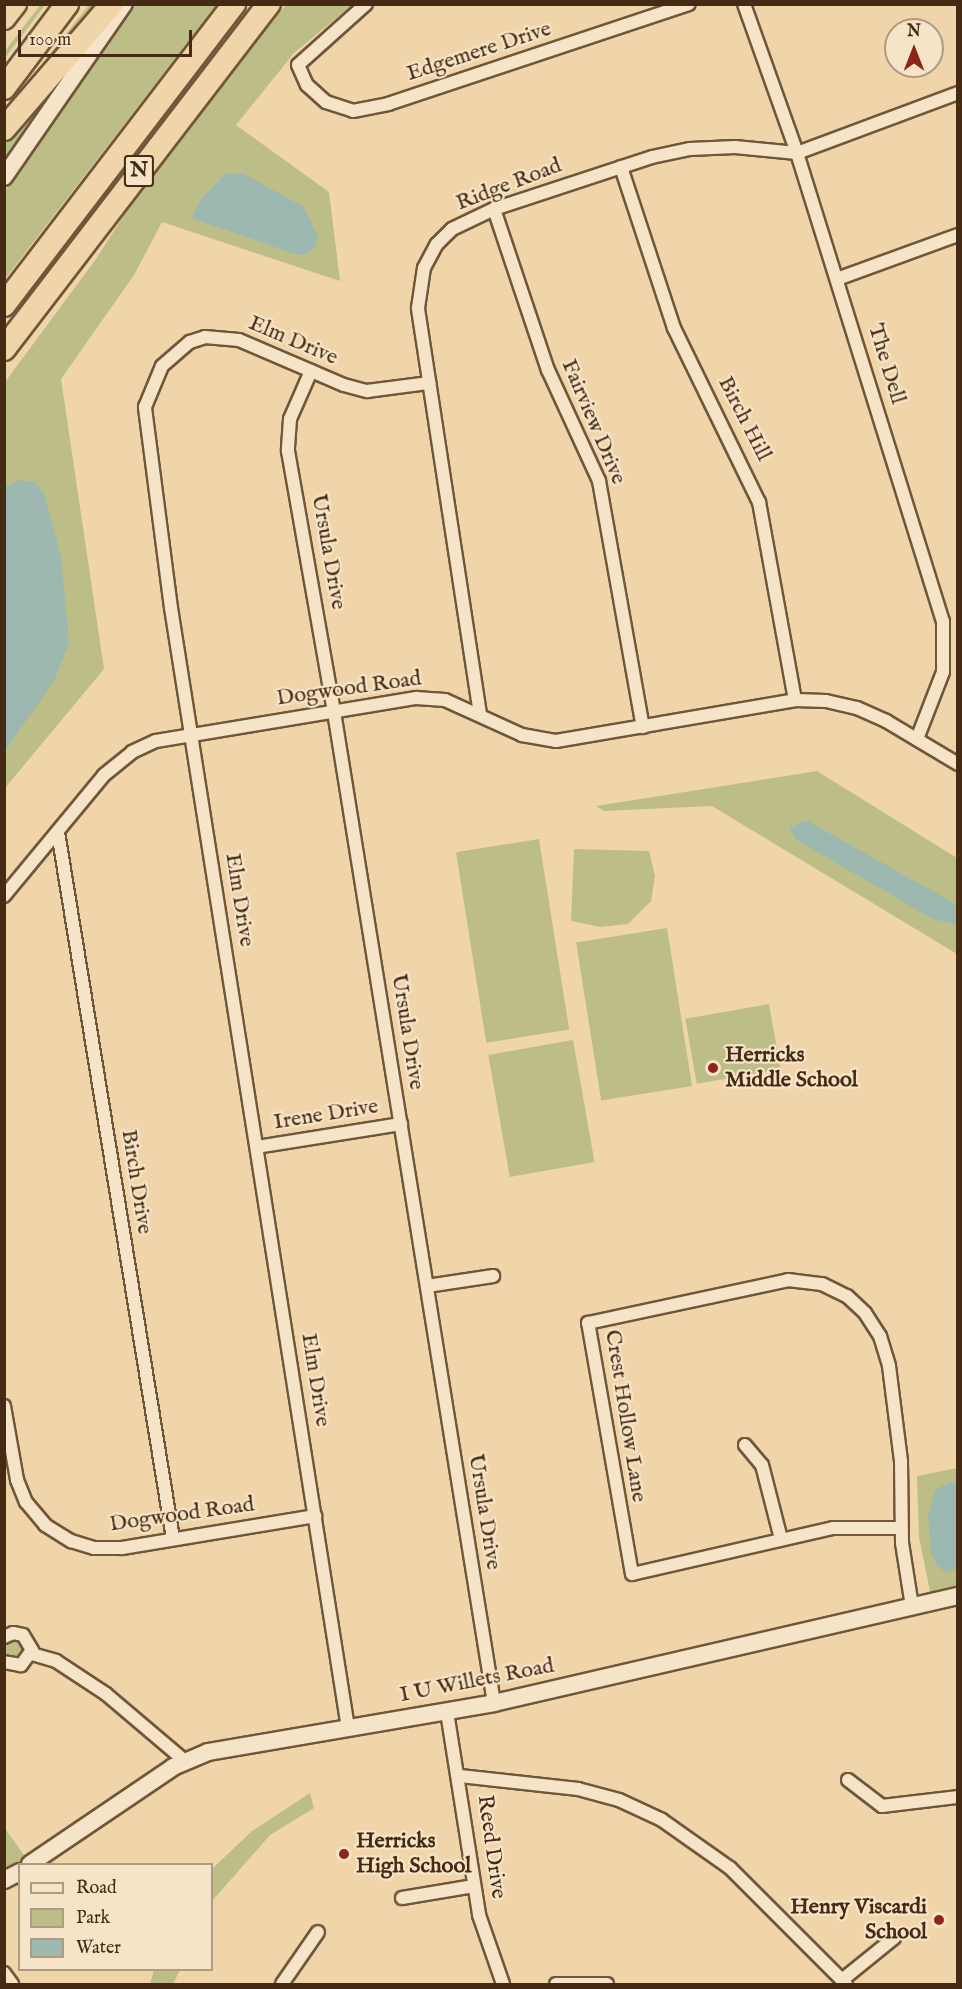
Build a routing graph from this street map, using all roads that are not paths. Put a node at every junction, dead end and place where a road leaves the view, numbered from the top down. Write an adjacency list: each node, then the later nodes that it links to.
1 (15, 4): 10 (highway)
2 (67, 4): 11 (highway)
3 (112, 4): 13 (highway)
4 (124, 4): 16 (main road)
5 (234, 4): 20 (highway, N)
6 (269, 4): 21 (highway, N)
7 (366, 4): 8 (street, Edgemere Drive)
8 (689, 4)
9 (744, 4): 14 (street, The Dell)
10 (4, 18)
11 (4, 88)
12 (957, 93): 14 (street, Ridge Road)
13 (4, 129)
14 (797, 153): 15 (street, Ridge Road); 19 (street, The Dell)
15 (621, 167): 17 (street, Ridge Road); 24 (street, Birch Hill)
16 (4, 177)
17 (494, 209): 23 (street, Ridge Road); 27 (street, Fairview Drive)
18 (957, 235): 19 (street)
19 (837, 279): 29 (street, The Dell)
20 (4, 305)
21 (4, 349)
22 (311, 371): 23 (street, Elm Drive); 25 (street, Ursula Drive); 28 (street, Elm Drive)
23 (429, 383): 26 (street, Ridge Road)
24 (795, 700): 27 (street, Dogwood Road); 29 (street, Dogwood Road)
25 (334, 710): 26 (street, Dogwood Road); 28 (street, Dogwood Road); 33 (street, Ursula Drive)
26 (480, 714): 27 (street, Dogwood Road)
27 (643, 727)
28 (190, 734): 31 (street, Dogwood Road); 34 (street, Elm Drive)
29 (917, 739): 30 (street, Dogwood Road)
30 (957, 764)
31 (58, 832): 32 (street, Dogwood Road); 41 (street, Birch Drive)
32 (4, 896)
33 (400, 1124): 34 (street, Irene Drive); 36 (street, Ursula Drive)
34 (257, 1147): 39 (street, Elm Drive)
35 (493, 1276): 36 (street)
36 (427, 1286): 48 (street, Ursula Drive)
37 (4, 1406): 41 (street, Dogwood Road)
38 (745, 1445): 42 (street)
39 (315, 1516): 41 (street, Dogwood Road); 50 (street, Elm Drive)
40 (901, 1528): 42 (street, Crest Hollow Lane); 42 (street, Crest Hollow Lane); 44 (street, Crest Hollow Lane)
41 (173, 1539)
42 (782, 1539)
43 (957, 1596): 44 (main road, I U Willets Road)
44 (912, 1606): 48 (main road, I U Willets Road)
45 (4, 1637): 46 (street)
46 (32, 1654): 47 (street); 51 (street)
47 (4, 1662)
48 (494, 1703): 49 (main road, I U Willets Road)
49 (447, 1712): 50 (main road, I U Willets Road); 52 (street, Reed Drive)
50 (348, 1728): 51 (main road, I U Willets Road)
51 (185, 1761): 55 (main road, I U Willets Road)
52 (460, 1776): 58 (street, Reed Drive); 63 (street)
53 (848, 1780): 54 (street)
54 (957, 1797)
55 (32, 1863)
56 (18, 1873): 57 (main road)
57 (4, 1880)
58 (474, 1886): 59 (street); 66 (street, Reed Drive)
59 (402, 1898)
60 (318, 1932): 65 (street)
61 (894, 1938): 63 (street)
62 (4, 1973): 64 (street)
63 (844, 1982)
64 (12, 1984)
65 (282, 1984)
66 (503, 1984)
67 (556, 1984): 68 (street)
68 (607, 1984)

